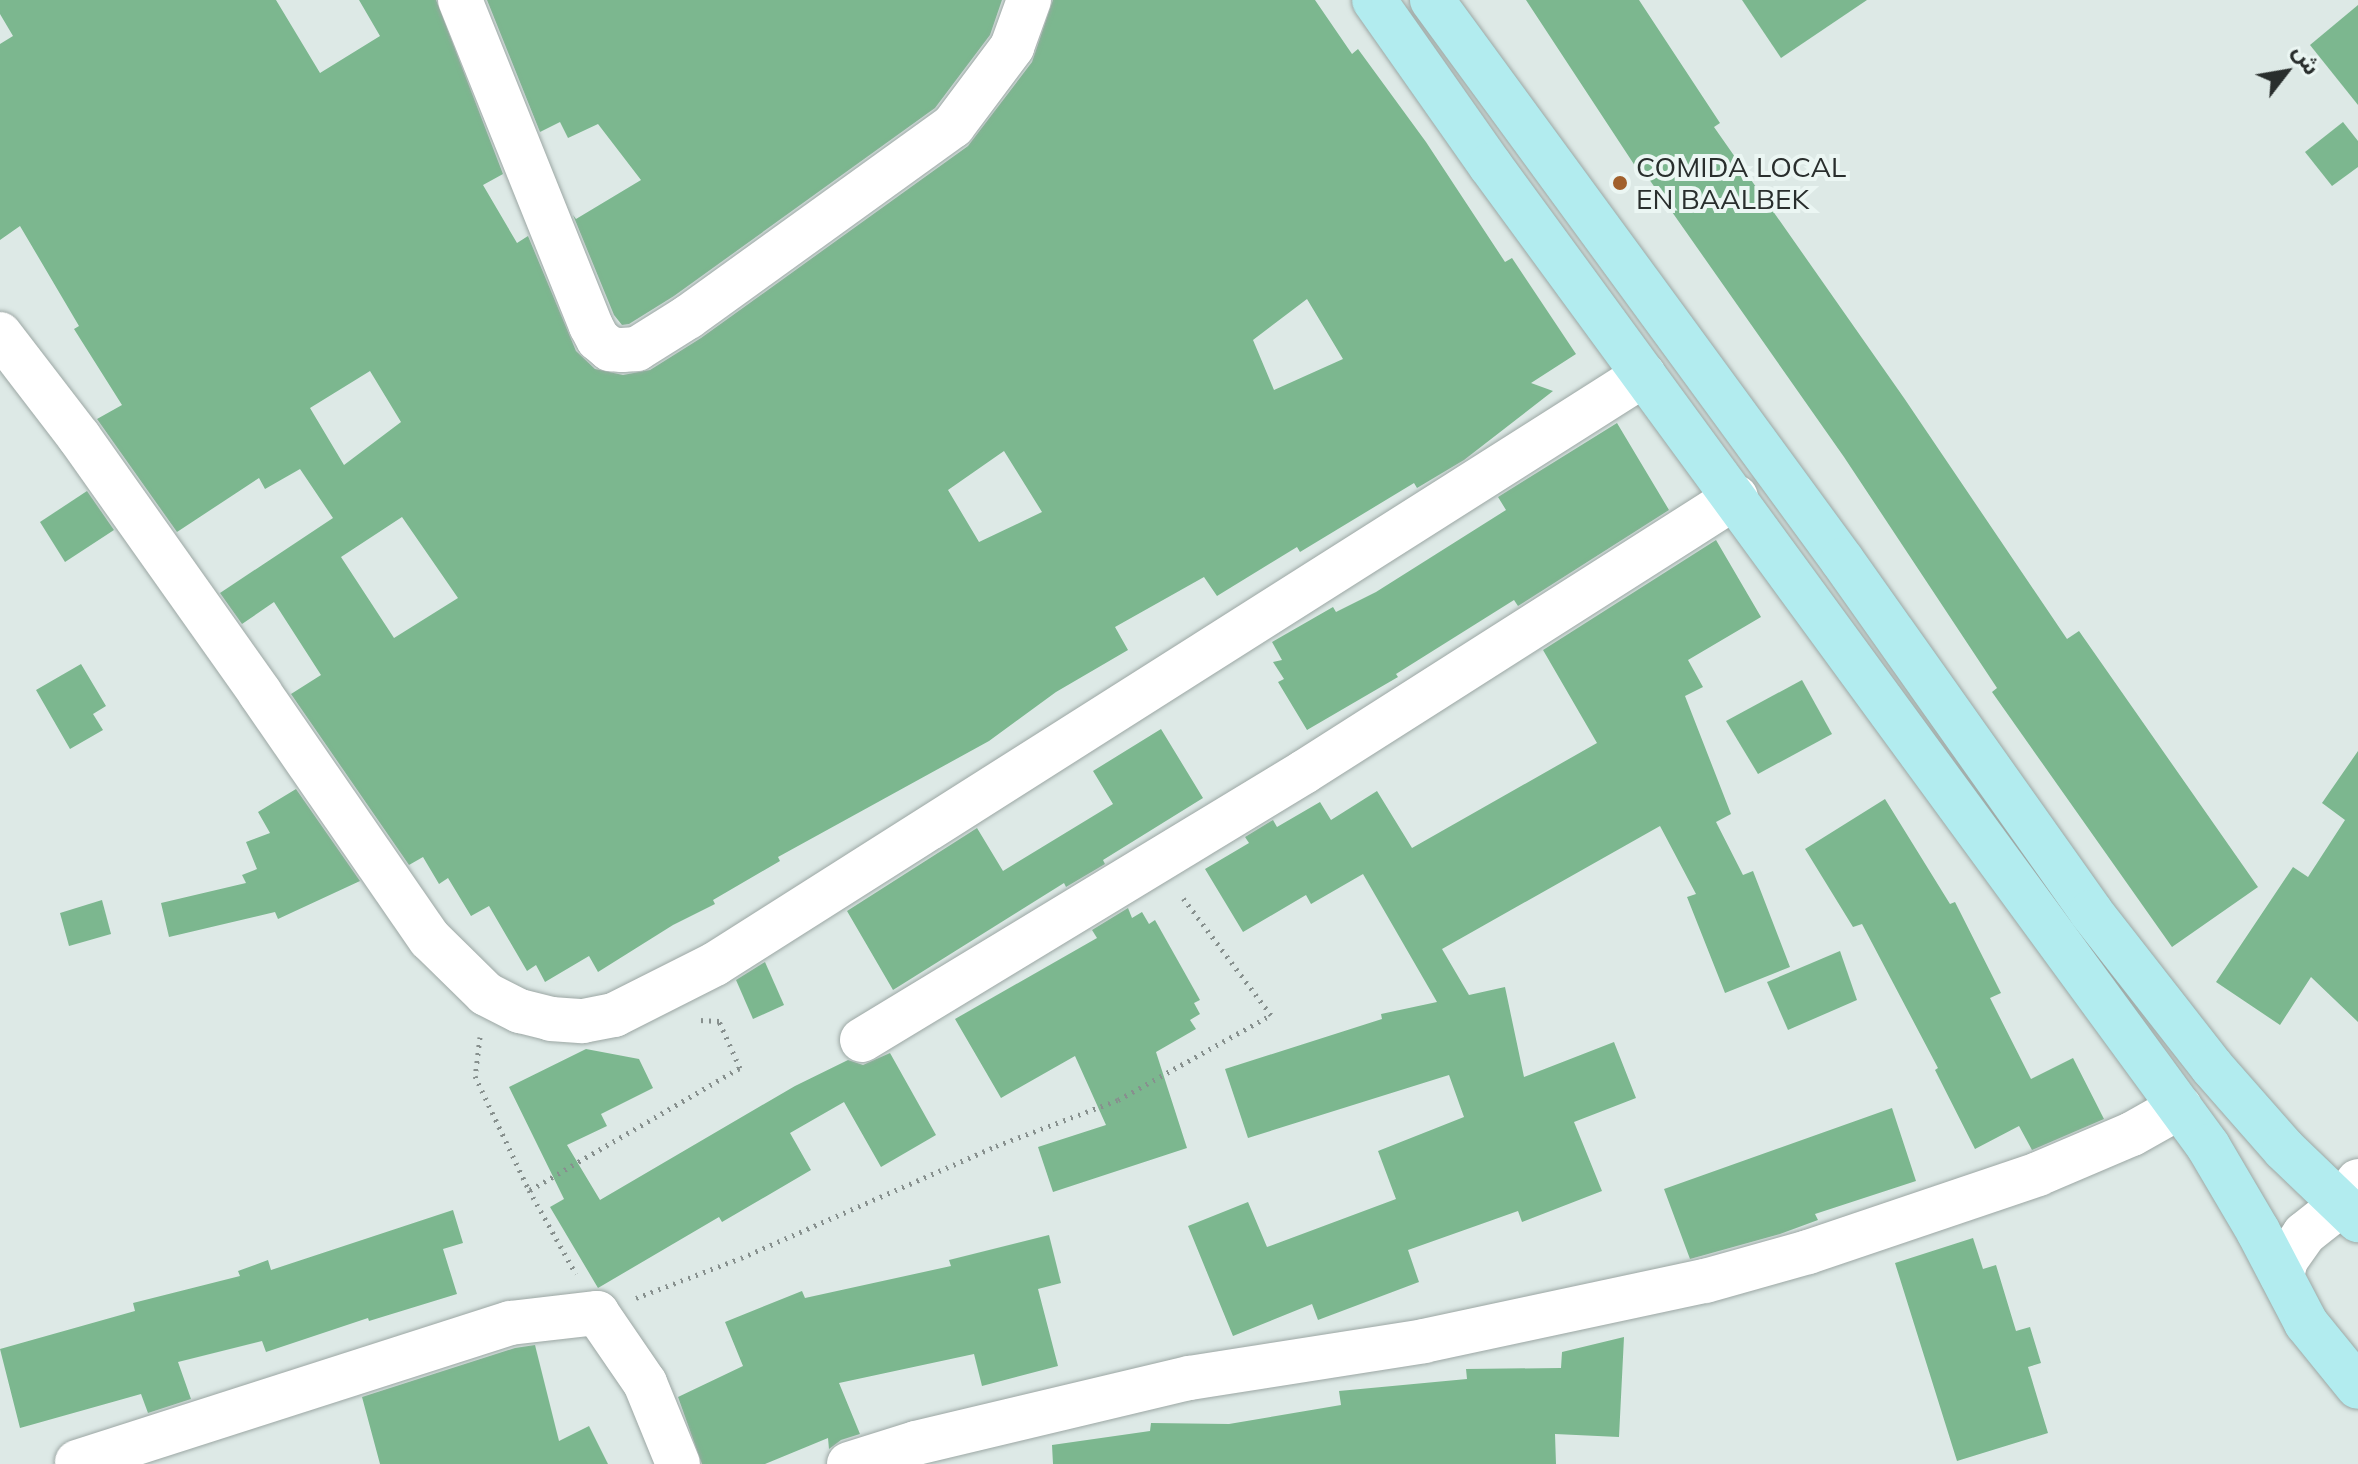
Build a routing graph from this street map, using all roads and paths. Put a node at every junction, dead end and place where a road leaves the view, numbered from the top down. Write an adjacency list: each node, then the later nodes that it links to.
1 (460, 0): 2 (street)
2 (1029, 0)
3 (1374, 0): 6 (main road)
4 (1432, 0): 14 (main road)
5 (0, 334): 9 (street)
6 (1644, 375): 7 (main road); 9 (street)
7 (1736, 497): 11 (street); 12 (main road)
8 (1183, 898): 16 (path)
9 (486, 994): 13 (path)
10 (689, 1020): 13 (path)
11 (862, 1040)
12 (2180, 1107): 15 (main road); 20 (street)
13 (529, 1190): 16 (path)
14 (2353, 1201): 15 (street)
15 (2282, 1276): 17 (main road)
16 (597, 1313): 18 (street); 19 (street)
17 (2354, 1378)
18 (77, 1462)
19 (678, 1464)
20 (849, 1464)

